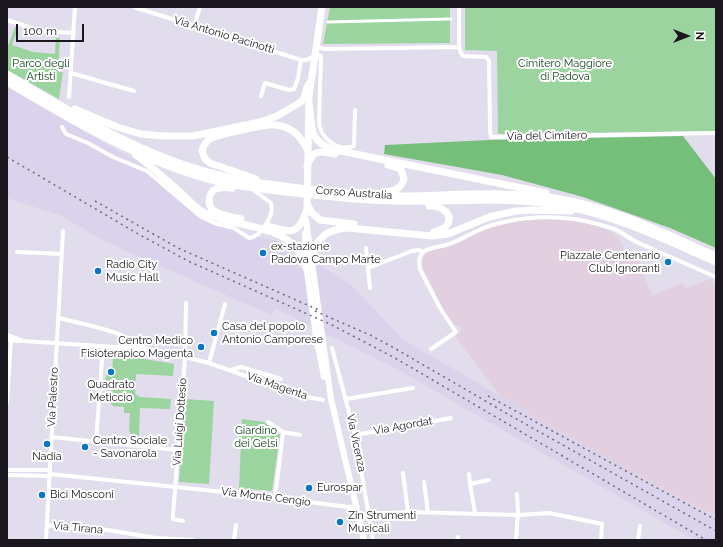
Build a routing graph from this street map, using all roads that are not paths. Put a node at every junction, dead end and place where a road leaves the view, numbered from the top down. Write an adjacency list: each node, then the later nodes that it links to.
1 (75, 7): 11 (street)
2 (134, 7): 6 (street, Via Antonio Pacinotti)
3 (200, 7): 10 (street)
4 (322, 7): 13 (main road)
5 (459, 7): 12 (street)
6 (146, 9): 10 (street, Via Antonio Pacinotti)
7 (451, 19): 9 (street)
8 (7, 20): 11 (street)
9 (328, 22)
10 (194, 26): 14 (street, Via Antonio Pacinotti)
11 (74, 33): 15 (street)
12 (459, 47): 13 (street); 26 (street, Via del Cimitero)
13 (315, 53): 14 (street); 17 (main road); 24 (street)
14 (301, 60): 20 (street)
15 (71, 73): 19 (street); 22 (street)
16 (7, 74): 21 (main road, Corso Australia)
17 (311, 81): 21 (main road); 23 (main road)
18 (7, 82): 27 (main road, Corso Australia)
19 (134, 91)
20 (261, 96)
21 (47, 97): 30 (main road, Corso Australia)
22 (69, 97)
23 (308, 104): 28 (main road); 36 (main road)
24 (355, 110)
25 (62, 127): 31 (street, Corso Australia)
26 (716, 133)
27 (126, 148): 31 (main road, Corso Australia); 38 (main road)
28 (308, 151): 29 (main road); 30 (main road)
29 (307, 166): 32 (main road); 34 (main road)
30 (279, 186): 32 (main road, Corso Australia)
31 (250, 187): 33 (main road, Corso Australia); 38 (main road)
32 (328, 191): 36 (main road, Corso Australia)
33 (353, 199): 34 (main road); 36 (main road, Corso Australia)
34 (307, 200): 35 (main road)
35 (306, 212): 37 (main road); 38 (main road)
36 (607, 214): 44 (main road, Corso Australia); 45 (main road); 46 (main road, Corso Australia)
37 (306, 220): 45 (main road); 48 (main road)
38 (264, 227): 48 (main road)
39 (63, 231): 43 (street, Via Palestro)
40 (366, 248): 47 (street)
41 (17, 252): 43 (street)
42 (423, 252): 47 (street); 49 (street); 61 (street)
43 (62, 254): 53 (street, Via Palestro)
44 (716, 256)
45 (311, 259): 48 (main road)
46 (716, 262)
47 (368, 268): 50 (street)
48 (309, 272): 89 (main road, Via Vicenza)
49 (716, 277)
50 (370, 288)
51 (186, 303): 62 (street, Via Luigi Dottesio)
52 (225, 304): 63 (street)
53 (58, 318): 57 (street, Via Palestro); 60 (street)
54 (7, 335): 56 (street)
55 (9, 340): 56 (street, Via Magenta); 69 (street)
56 (23, 341): 57 (street, Via Magenta)
57 (56, 343): 58 (street, Via Magenta); 75 (street, Via Palestro)
58 (103, 346): 60 (street, Via Magenta); 76 (street)
59 (332, 348): 67 (street, Via Vicenza)
60 (147, 349): 62 (street, Via Magenta)
61 (431, 349)
62 (185, 357): 63 (street, Via Magenta); 77 (street, Via Luigi Dottesio)
63 (209, 363): 64 (street, Via Magenta)
64 (231, 370): 65 (street, Via Magenta); 68 (street, Via Magenta)
65 (281, 379)
66 (413, 388): 67 (street)
67 (346, 399): 74 (street, Via Vicenza)
68 (323, 400)
69 (7, 402)
70 (451, 418): 74 (street, Via Agordat)
71 (268, 422): 72 (street)
72 (283, 432): 73 (street); 88 (street)
73 (300, 435)
74 (354, 435): 93 (street, Via Vicenza)
75 (51, 437): 76 (street); 79 (street, Via Palestro)
76 (96, 442): 77 (street)
77 (177, 450): 86 (street, Via Luigi Dottesio)
78 (7, 470): 79 (street)
79 (50, 473): 82 (street); 86 (street, Via Monte Cengio); 96 (street, Via Palestro)
80 (403, 473): 90 (street)
81 (469, 474): 85 (street)
82 (7, 475)
83 (489, 480): 85 (street)
84 (424, 482): 91 (street)
85 (470, 484): 92 (street)
86 (175, 488): 88 (street, Via Monte Cengio); 95 (street)
87 (517, 494): 94 (street)
88 (275, 498): 89 (street, Via Monte Cengio)
89 (356, 508): 103 (main road, Via Vicenza)
90 (408, 512): 91 (street); 93 (street)
91 (428, 512): 92 (street)
92 (475, 513): 94 (street)
93 (369, 514): 104 (street, Via Vicenza)
94 (518, 515): 105 (street); 106 (street)
95 (183, 521)
96 (47, 525): 99 (street, Via Palestro); 100 (street, Via Tirana)
97 (236, 525): 102 (street)
98 (640, 526): 107 (street)
99 (46, 540)
100 (181, 540): 101 (street, Via Tirana)
101 (193, 540)
102 (234, 540)
103 (364, 540)
104 (373, 540)
105 (516, 540)
106 (601, 540)
107 (638, 540)

